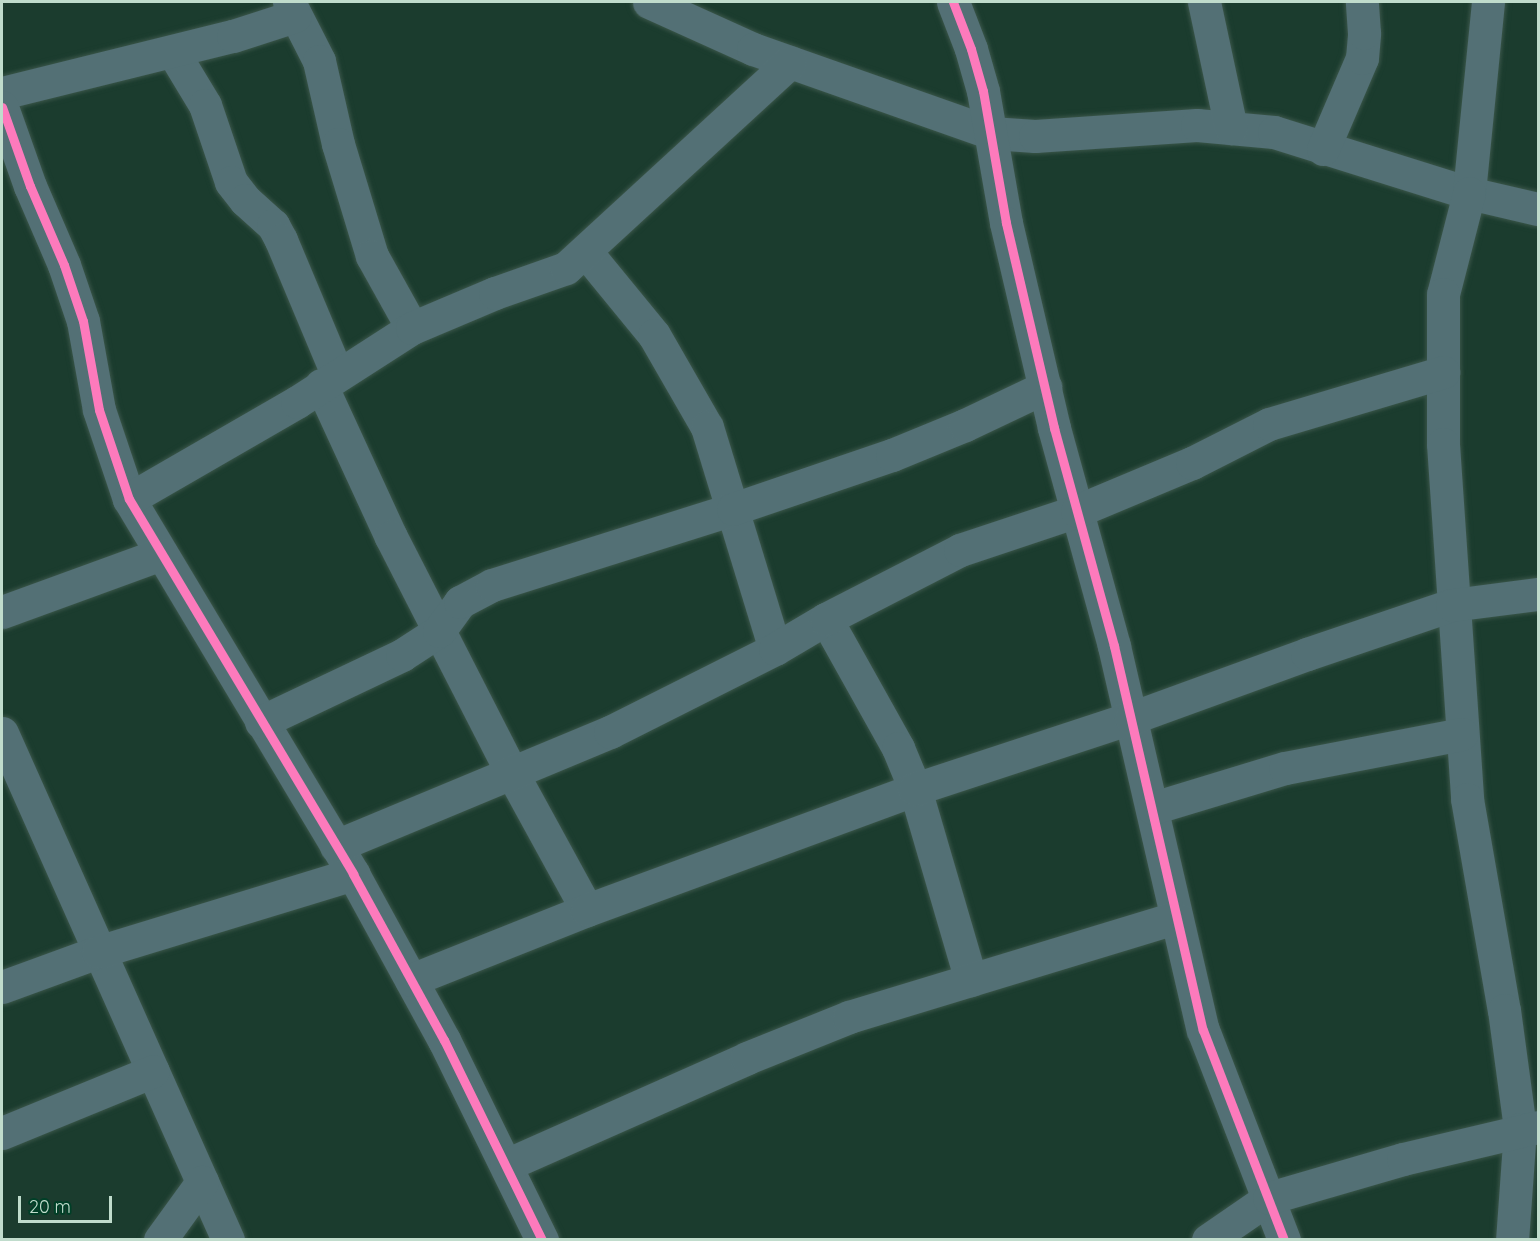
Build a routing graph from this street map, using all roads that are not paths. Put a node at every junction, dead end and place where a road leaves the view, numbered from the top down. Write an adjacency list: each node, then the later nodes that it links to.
1 (649, 2): 8 (street)
2 (953, 2): 12 (street)
3 (1204, 2): 11 (street)
4 (1362, 2): 13 (street)
5 (1488, 2): 14 (street)
6 (292, 9): 7 (street); 17 (street)
7 (172, 52): 9 (street); 19 (street)
8 (790, 62): 12 (street); 16 (street)
9 (2, 93)
10 (2, 107): 21 (street)
11 (1231, 128): 12 (street); 13 (street)
12 (991, 133): 20 (street)
13 (1323, 149): 14 (street)
14 (1469, 194): 15 (street); 18 (street)
15 (1539, 208)
16 (586, 252): 17 (street); 22 (street)
17 (411, 328): 19 (street)
18 (1443, 372): 23 (street); 26 (street)
19 (329, 380): 21 (street); 29 (street)
20 (1045, 387): 22 (street); 23 (street)
21 (129, 499): 24 (street)
22 (734, 509): 29 (street); 30 (street)
23 (1077, 511): 28 (street); 31 (street)
24 (161, 554): 27 (street); 32 (street)
25 (1539, 594): 26 (street)
26 (1452, 605): 31 (street); 34 (street)
27 (2, 612)
28 (826, 619): 30 (street); 36 (street)
29 (439, 631): 32 (street); 35 (street)
30 (775, 649): 35 (street)
31 (1131, 718): 36 (street); 37 (street)
32 (261, 722): 38 (street)
33 (2, 733): 42 (street)
34 (1462, 734): 37 (street); 47 (street)
35 (512, 773): 38 (street); 40 (street)
36 (915, 789): 40 (street); 44 (street)
37 (1153, 808): 41 (street)
38 (336, 846): 39 (street)
39 (353, 874): 42 (street); 43 (street)
40 (587, 910): 43 (street)
41 (1175, 918): 44 (street); 51 (street)
42 (98, 952): 45 (street); 46 (street)
43 (411, 980): 49 (street)
44 (971, 980): 49 (street)
45 (2, 987)
46 (153, 1071): 48 (street); 50 (street)
47 (1529, 1128): 51 (street); 57 (street)
48 (2, 1133)
49 (506, 1165): 54 (street)
50 (202, 1182): 52 (street); 53 (street)
51 (1269, 1198): 55 (street); 56 (street)
52 (160, 1239)
53 (228, 1239)
54 (542, 1239)
55 (1208, 1239)
56 (1284, 1239)
57 (1512, 1239)

